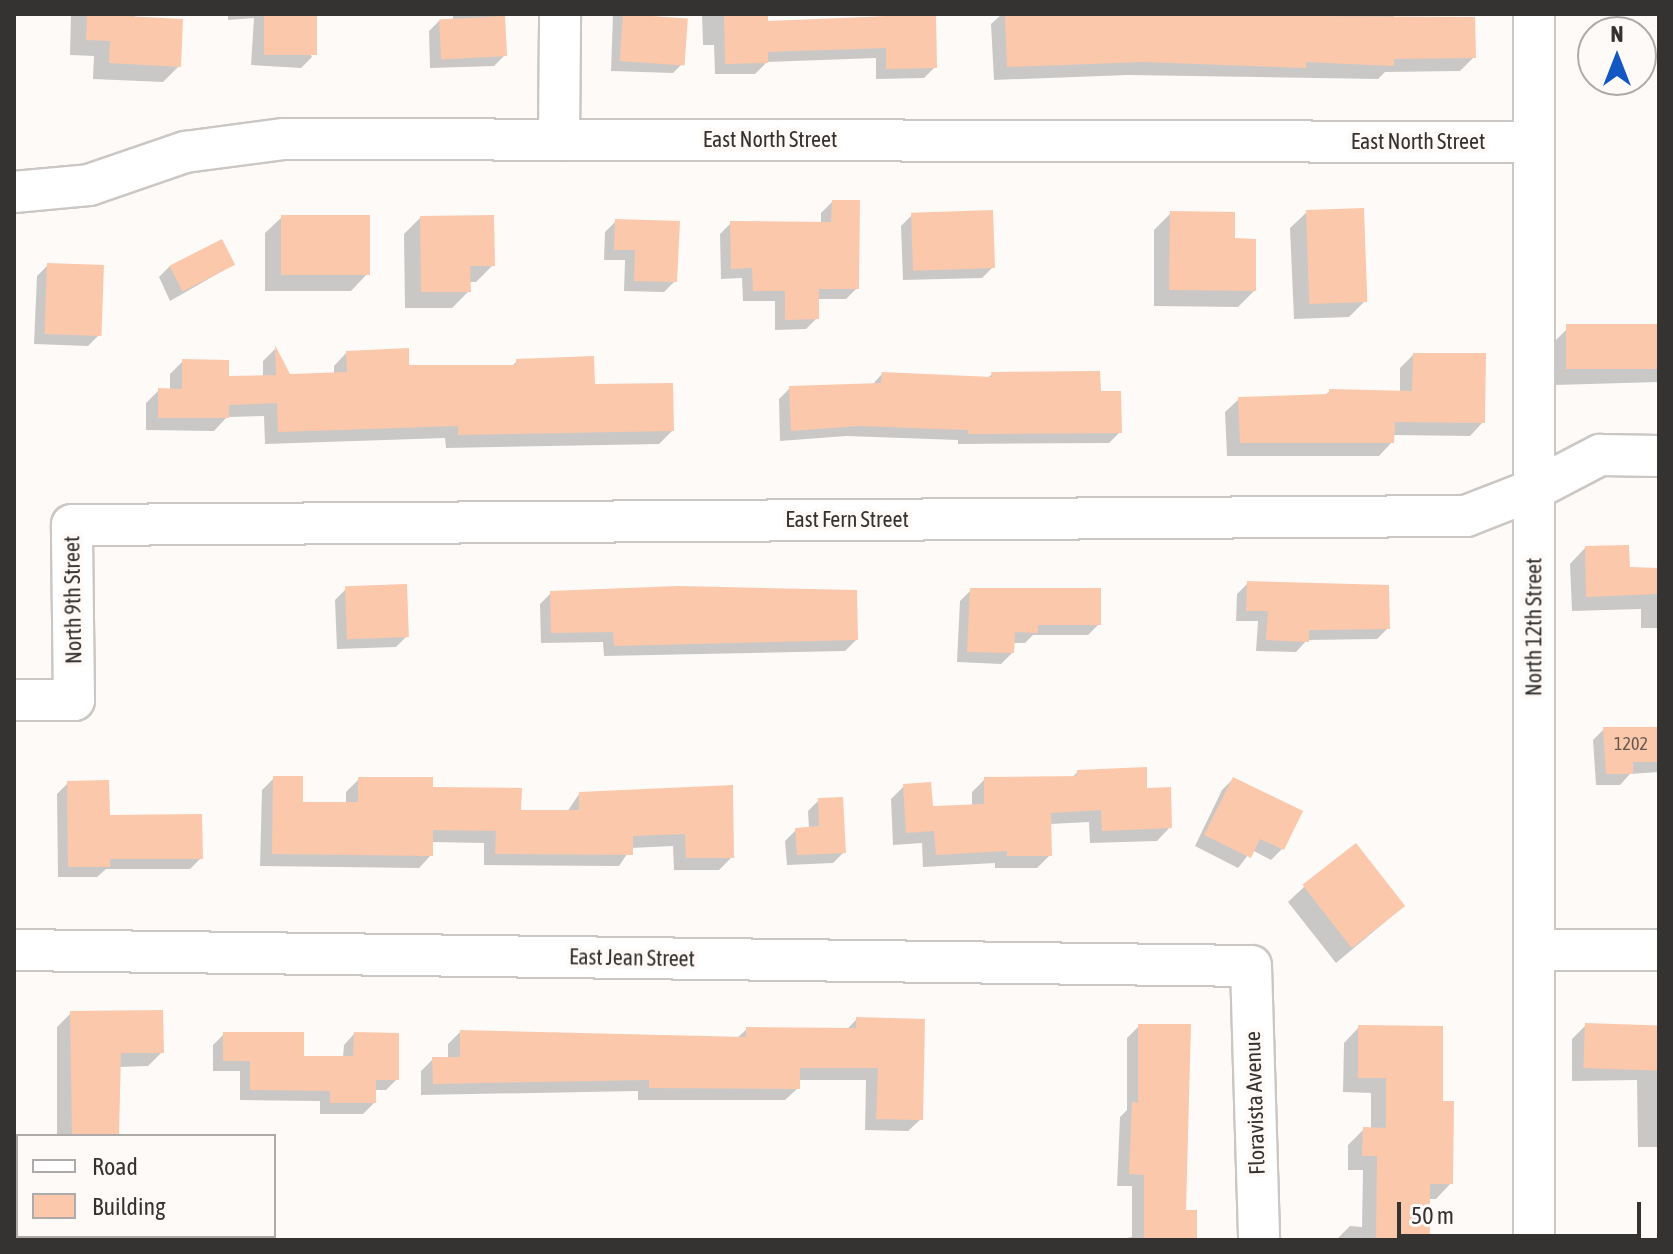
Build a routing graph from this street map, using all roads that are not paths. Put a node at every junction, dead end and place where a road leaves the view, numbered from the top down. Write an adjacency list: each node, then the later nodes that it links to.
1 (560, 14): 3 (street)
2 (1534, 14): 4 (street, North 12th Street)
3 (559, 140): 4 (street, East North Street); 5 (street, East North Street)
4 (1533, 142): 7 (street, North 12th Street)
5 (14, 192)
6 (1659, 456): 7 (street)
7 (1533, 490): 8 (street, East Fern Street); 11 (street, North 12th Street)
8 (156, 525): 9 (street, North 9th Street)
9 (14, 700)
10 (14, 950): 13 (street, East Jean Street)
11 (1535, 950): 12 (street); 15 (street, North 12th Street)
12 (1659, 950)
13 (1251, 966): 14 (street, Floravista Avenue)
14 (1259, 1240)
15 (1534, 1240)

